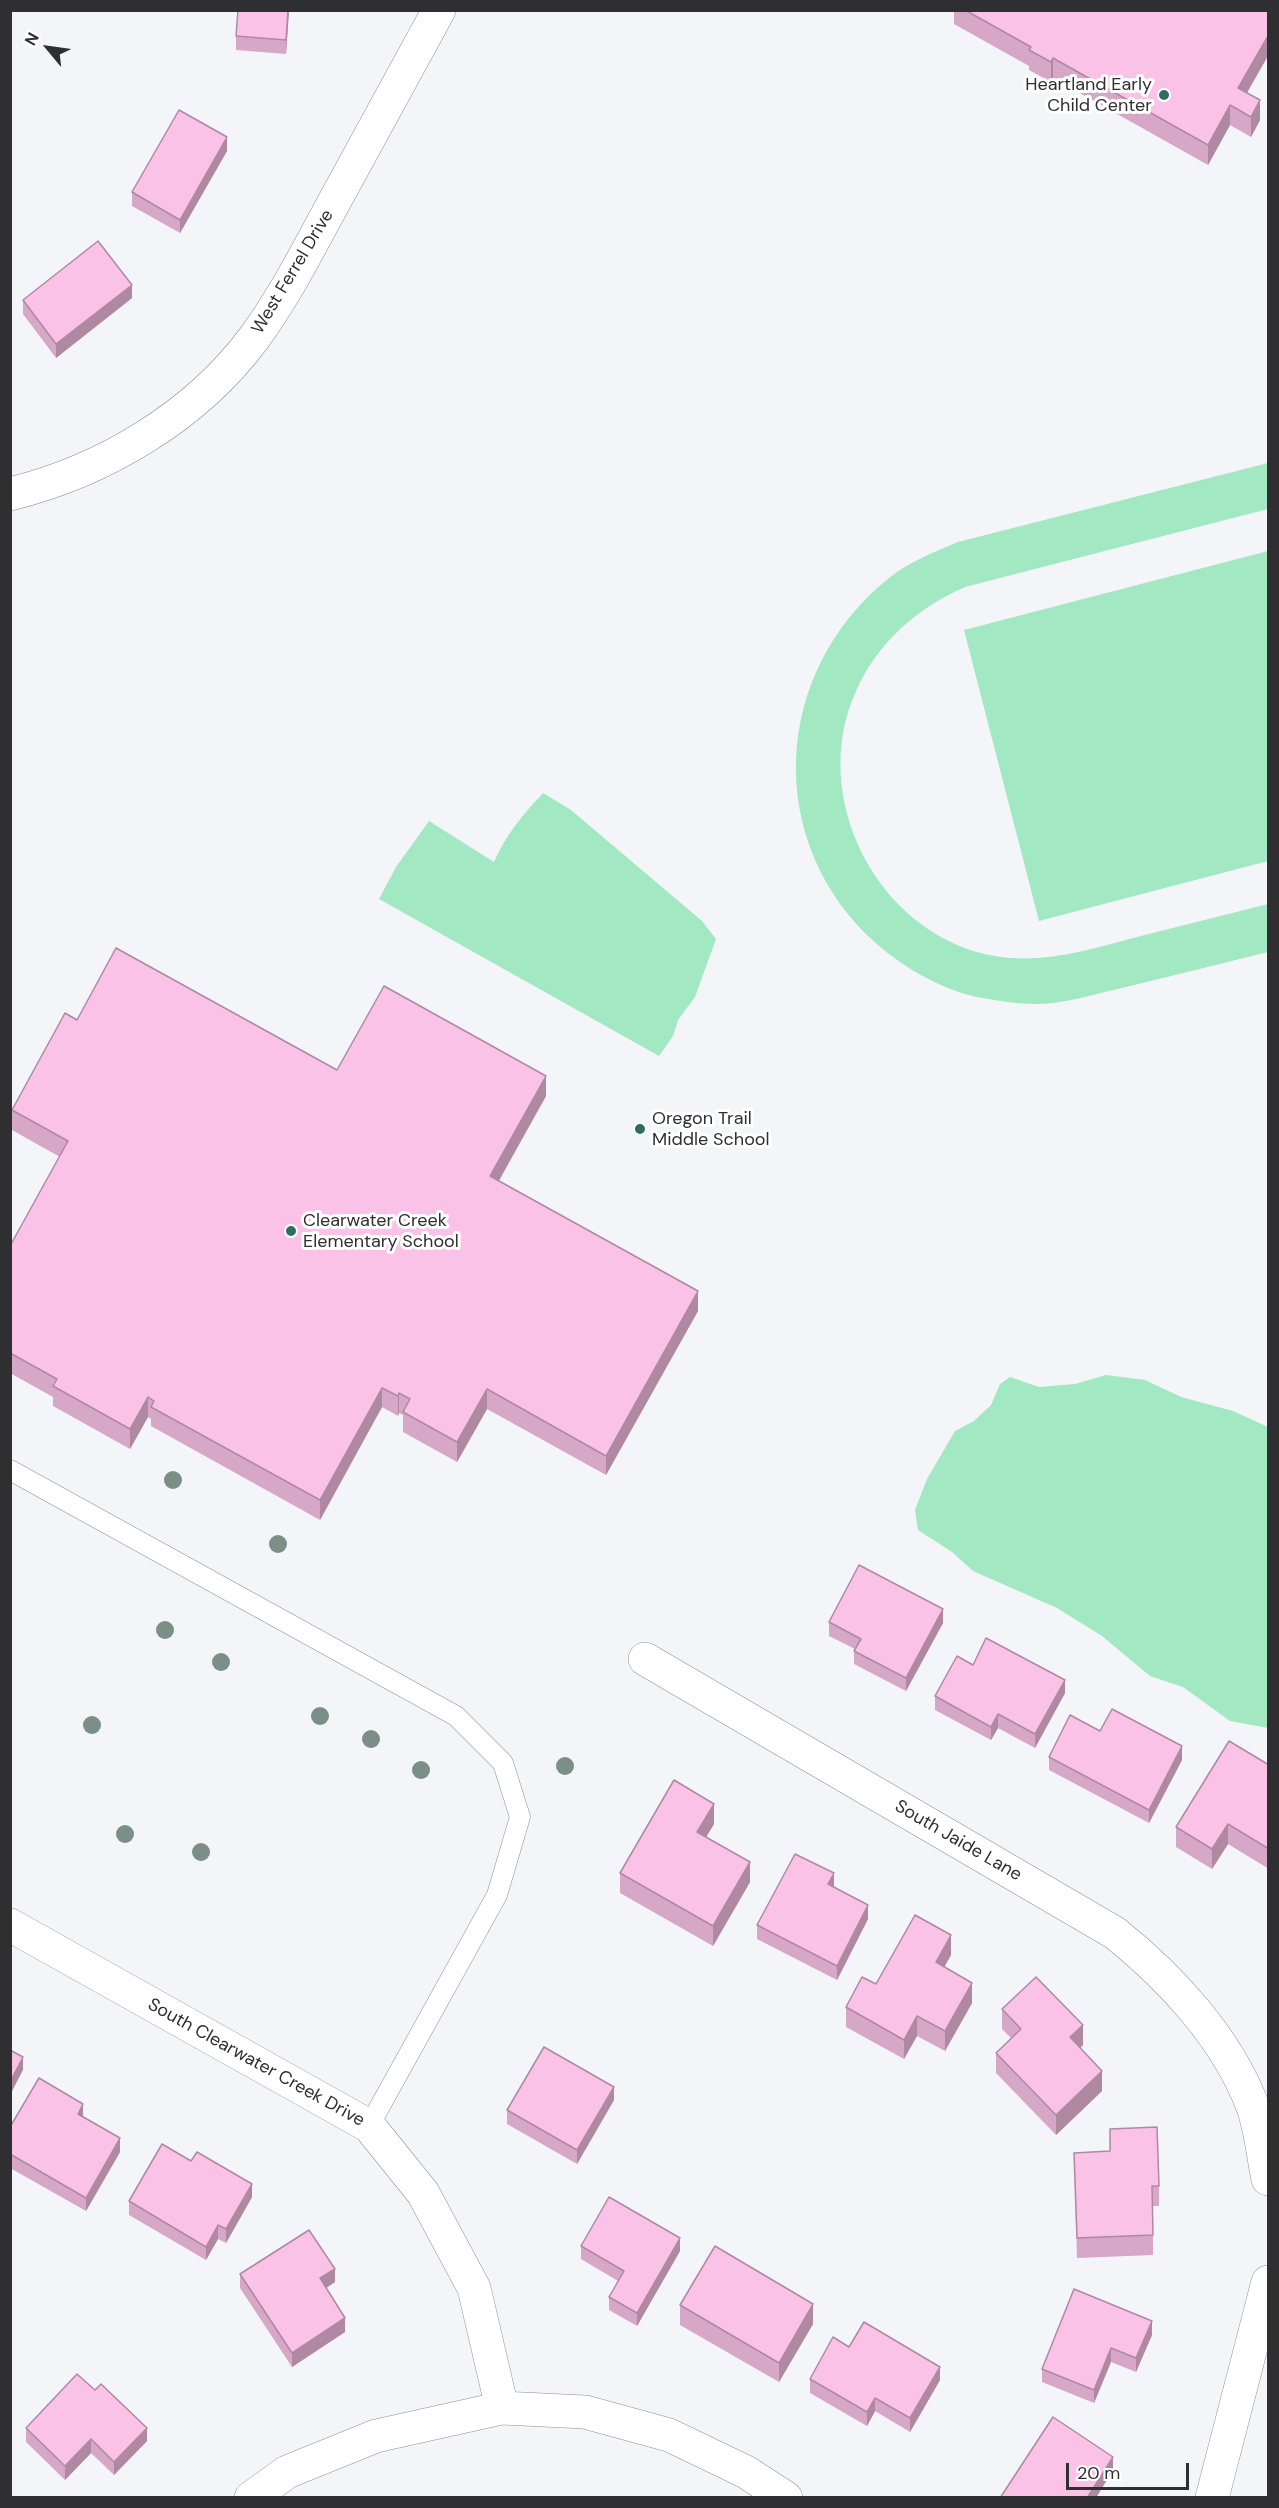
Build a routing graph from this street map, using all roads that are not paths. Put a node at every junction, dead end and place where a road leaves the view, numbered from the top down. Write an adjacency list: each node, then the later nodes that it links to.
1 (439, 10): 2 (street, West Ferrel Drive)
2 (10, 494)
3 (10, 1470): 6 (lane)
4 (645, 1659): 7 (street, South Jaide Lane)
5 (10, 1925): 6 (street, South Clearwater Creek Drive)
6 (369, 2126): 9 (street, South Clearwater Creek Drive)
7 (1269, 2179)
8 (1269, 2282): 12 (street)
9 (502, 2408): 10 (street); 11 (street)
10 (251, 2498)
11 (786, 2498)
12 (1212, 2498)

